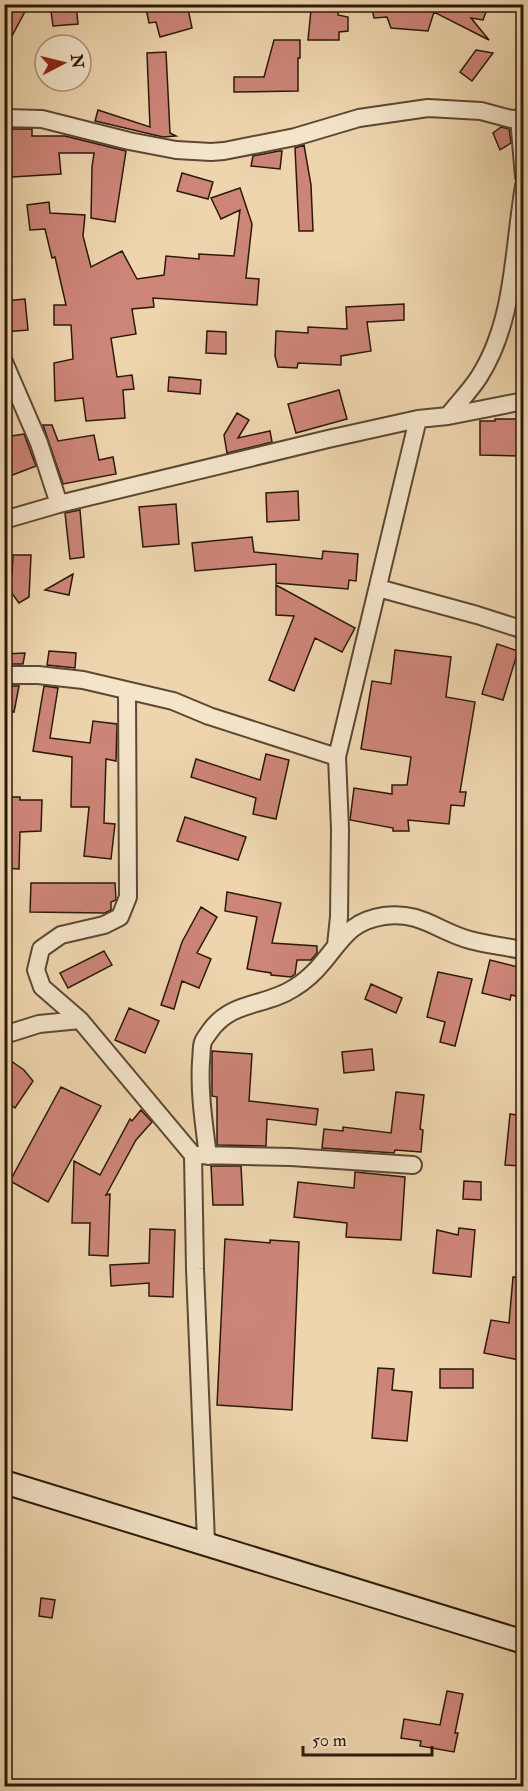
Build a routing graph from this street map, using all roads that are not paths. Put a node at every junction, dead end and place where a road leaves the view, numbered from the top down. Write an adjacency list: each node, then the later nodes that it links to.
1 (4, 118): 2 (street)
2 (521, 118): 3 (street)
3 (524, 177)
4 (524, 186): 7 (street)
5 (4, 362): 9 (street)
6 (524, 401): 7 (street)
7 (448, 416): 8 (street)
8 (418, 419): 9 (street); 11 (street)
9 (59, 504): 10 (street)
10 (4, 520)
11 (378, 588): 12 (street); 15 (street)
12 (524, 630)
13 (4, 675): 14 (street)
14 (127, 691): 15 (street); 18 (street)
15 (337, 757): 16 (street)
16 (336, 945): 17 (street); 20 (street)
17 (524, 951)
18 (80, 1020): 19 (street); 20 (street)
19 (4, 1035)
20 (201, 1156): 21 (street); 23 (street)
21 (413, 1165)
22 (4, 1482): 23 (street)
23 (206, 1542): 24 (street)
24 (524, 1642)

